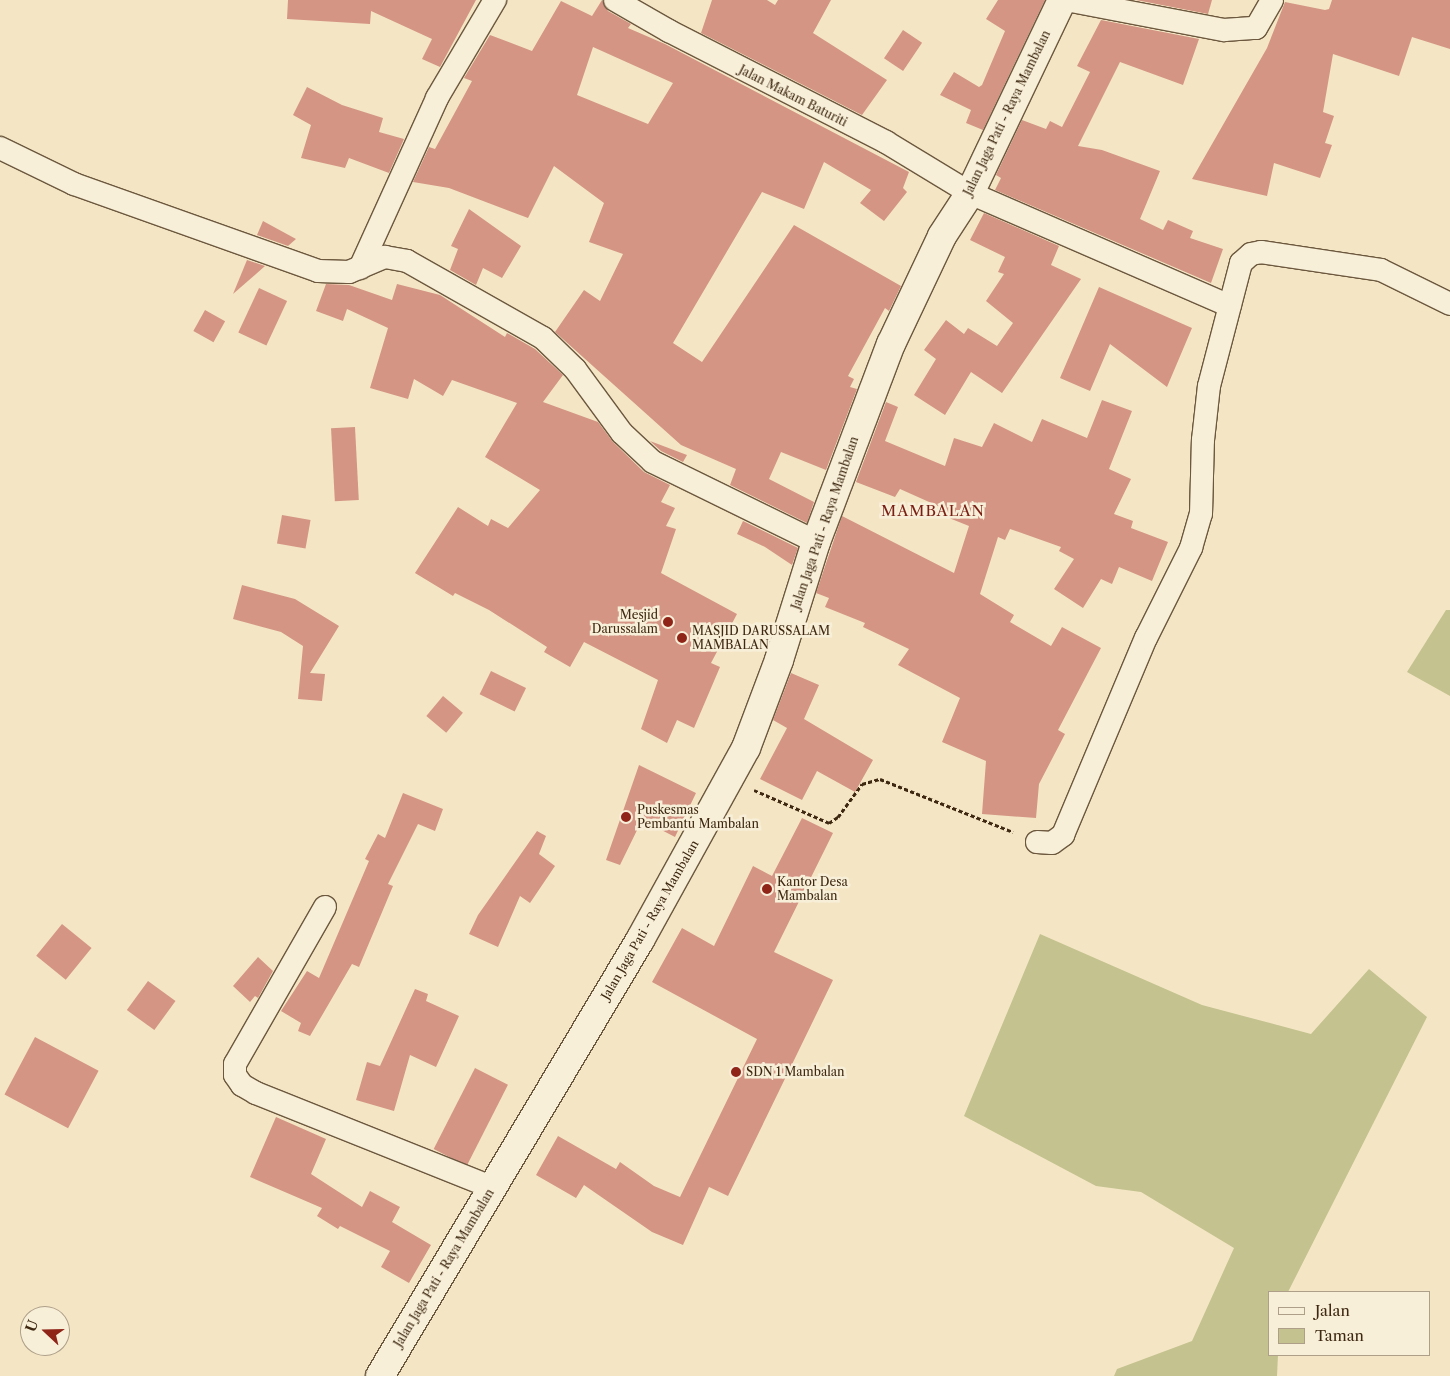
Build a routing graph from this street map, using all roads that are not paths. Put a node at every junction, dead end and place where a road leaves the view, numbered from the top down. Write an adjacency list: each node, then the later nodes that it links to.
1 (495, 0): 8 (street)
2 (615, 0): 7 (street, Jalan Makam Baturiti)
3 (1062, 0): 7 (street, Jalan Jaga Pati - Raya Mambalan)
4 (1066, 0): 5 (street)
5 (1272, 0)
6 (0, 148): 8 (street)
7 (970, 193): 10 (street, Jalan Makam Baturiti); 11 (street, Jalan Jaga Pati - Raya Mambalan)
8 (360, 268): 11 (street)
9 (1450, 304): 10 (street)
10 (1230, 306): 12 (street)
11 (816, 542): 14 (street, Jalan Jaga Pati - Raya Mambalan)
12 (1037, 842)
13 (325, 907): 14 (street)
14 (493, 1188): 15 (street, Jalan Jaga Pati - Raya Mambalan)
15 (380, 1376)

